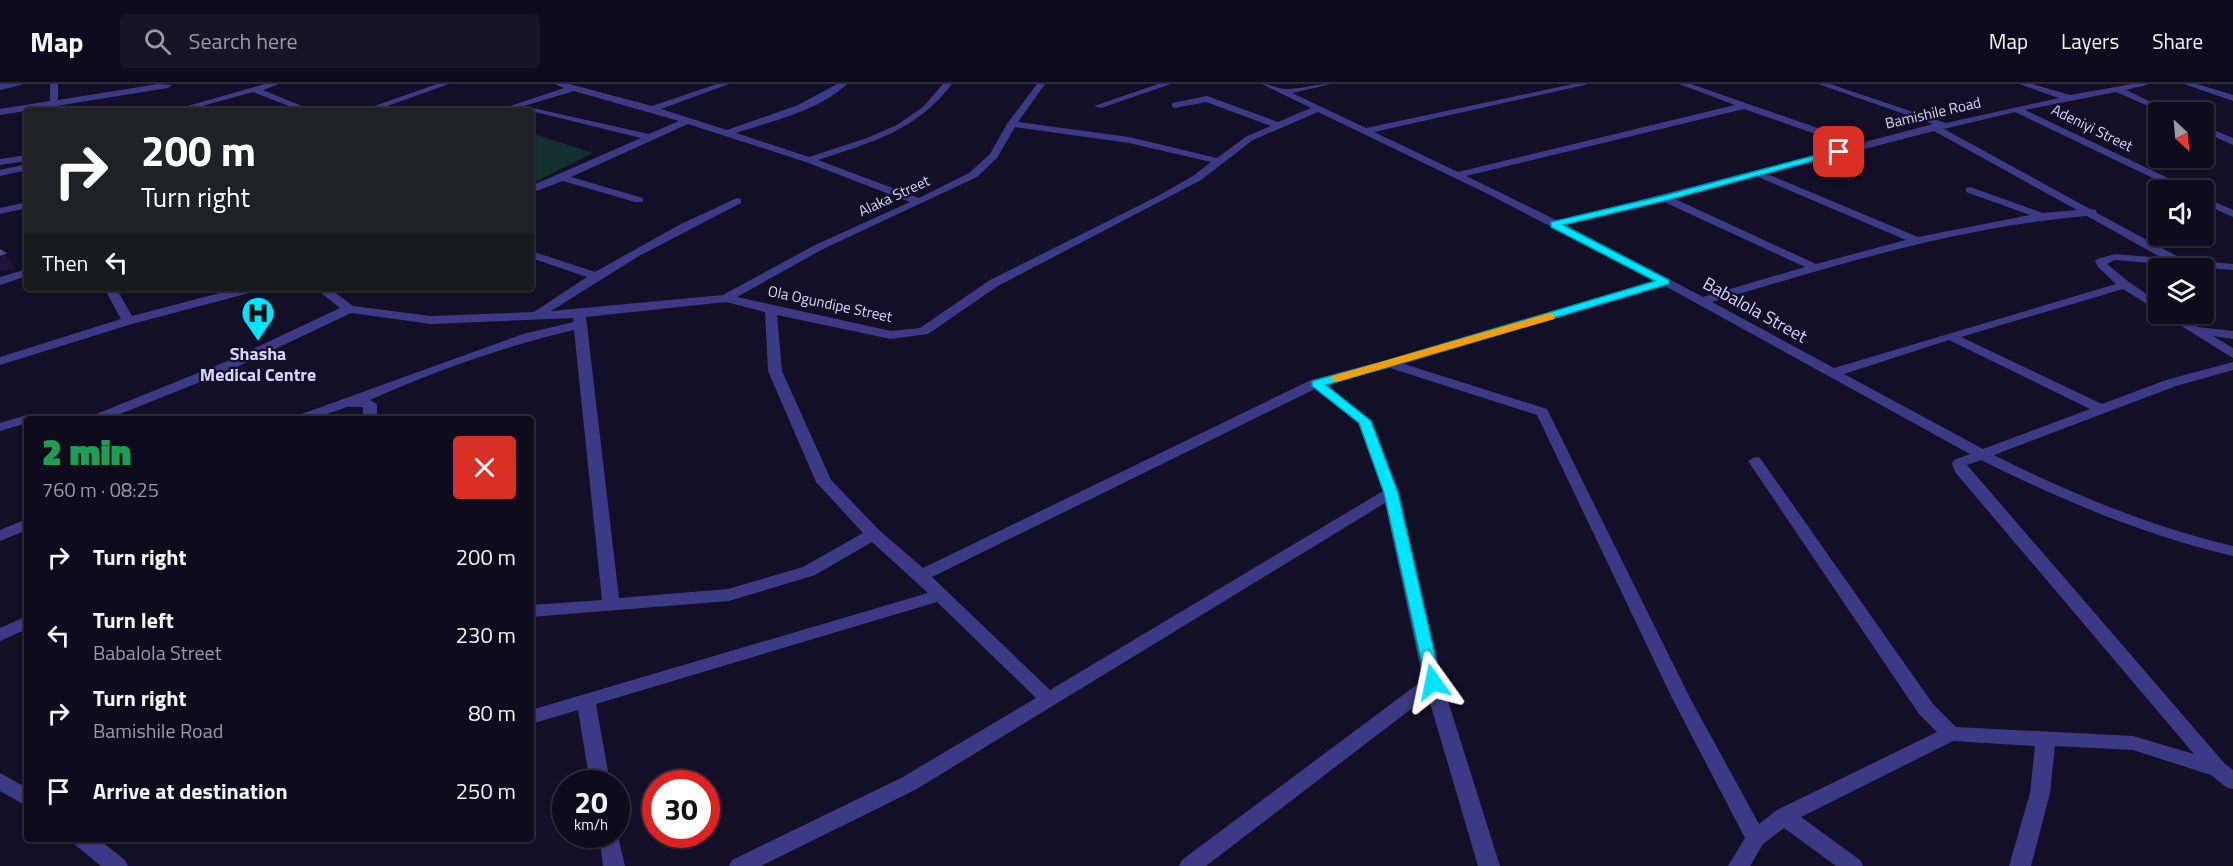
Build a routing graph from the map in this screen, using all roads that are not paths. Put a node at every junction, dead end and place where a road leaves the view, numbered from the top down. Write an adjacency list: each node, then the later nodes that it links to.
1 (20, 84): 22 (street)
2 (54, 84): 29 (street)
3 (139, 84): 29 (street)
4 (275, 84): 25 (street)
5 (445, 84): 39 (street)
6 (559, 84): 20 (street)
7 (725, 84): 42 (street)
8 (843, 84): 53 (street)
9 (948, 84): 58 (street)
10 (1041, 84): 48 (street, Alaka Street)
11 (1167, 84): 34 (street)
12 (1266, 84): 26 (street, Babalola Street)
13 (1327, 84): 26 (street)
14 (1585, 84): 51 (street)
15 (1683, 84): 35 (street)
16 (1844, 84): 21 (street)
17 (2024, 84): 27 (street)
18 (2146, 84): 23 (street, Bamishile Road)
19 (2188, 84): 28 (street)
20 (579, 86): 33 (street); 42 (street)
21 (1826, 86): 50 (street)
22 (0, 87)
23 (2116, 89): 27 (street, Bamishile Road); 30 (street)
24 (170, 90): 29 (street); 36 (street)
25 (255, 90): 37 (street); 38 (street)
26 (1283, 92): 43 (street, Babalola Street)
27 (2070, 98): 44 (street, Bamishile Road)
28 (2233, 98)
29 (54, 100): 32 (street); 45 (street)
30 (2148, 103)
31 (1175, 105): 49 (street)
32 (0, 106)
33 (513, 106): 40 (street); 41 (street)
34 (1098, 106)
35 (1744, 106): 56 (street); 64 (street)
36 (173, 108)
37 (186, 108)
38 (302, 108)
39 (373, 108)
40 (507, 108)
41 (522, 108)
42 (652, 109): 47 (street)
43 (1317, 109): 49 (street, Ola Ogundipe Street); 51 (street, Babalola Street)
44 (2017, 110): 50 (street, Bamishile Road); 66 (street, Adeniyi Street)
45 (0, 111)
46 (534, 111): 54 (street)
47 (686, 121): 53 (street); 54 (street)
48 (1012, 124): 59 (street); 72 (street, Alaka Street)
49 (1277, 125): 59 (street, Ola Ogundipe Street)
50 (1939, 126): 56 (street, Bamishile Road); 76 (street)
51 (1364, 130): 64 (street, Babalola Street)
52 (2214, 133): 55 (street)
53 (725, 134): 58 (street)
54 (649, 137): 65 (street)
55 (2233, 142)
56 (1859, 146): 63 (street, Bamishile Road)
57 (24, 158): 60 (street)
58 (809, 160): 72 (street)
59 (1218, 161): 99 (street, Ola Ogundipe Street)
60 (0, 162)
61 (24, 168): 62 (street)
62 (1, 173)
63 (1757, 173): 69 (street, Bamishile Road); 80 (street)
64 (1456, 175): 79 (street, Babalola Street)
65 (562, 178): 67 (street); 70 (street)
66 (2164, 180)
67 (534, 189)
68 (1970, 190): 78 (street)
69 (1664, 198): 79 (street, Bamishile Road); 86 (street)
70 (639, 200)
71 (737, 201): 88 (street)
72 (919, 202): 95 (street, Alaka Street)
73 (2214, 205): 77 (street)
74 (24, 206): 75 (street)
75 (0, 211)
76 (2092, 212): 78 (street); 82 (street)
77 (2233, 214)
78 (2041, 215): 80 (street)
79 (1554, 225): 90 (street, Babalola Street)
80 (1919, 241): 86 (street)
81 (534, 255): 88 (street)
82 (2173, 258)
83 (2148, 260): 91 (street)
84 (2214, 265): 85 (street)
85 (2233, 267)
86 (1816, 268): 97 (street)
87 (24, 273): 89 (street)
88 (595, 276): 100 (street)
89 (0, 281)
90 (1665, 282): 97 (street, Babalola Street); 109 (street)
91 (2125, 285): 96 (street); 106 (street)
92 (112, 291): 102 (street)
93 (242, 291): 102 (street)
94 (325, 291): 98 (street, Ola Ogundipe Street)
95 (726, 298): 99 (street, Ola Ogundipe Street); 101 (street, Ola Ogundipe Street)
96 (2148, 300)
97 (1702, 301): 111 (street, Babalola Street)
98 (349, 309): 100 (street, Ola Ogundipe Street); 115 (street)
99 (771, 310): 124 (street)
100 (538, 315): 101 (street, Ola Ogundipe Street)
101 (579, 319): 113 (street); 129 (street)
102 (128, 321): 108 (street)
103 (2184, 324): 104 (street)
104 (2193, 330): 105 (street); 107 (street)
105 (2233, 335)
106 (1950, 336): 111 (street); 114 (street)
107 (2233, 354)
108 (0, 361)
109 (1390, 364): 112 (street); 144 (street)
110 (2233, 366): 114 (street)
111 (1833, 373): 120 (street, Babalola Street)
112 (1316, 383): 122 (street); 127 (street)
113 (356, 401): 116 (street); 117 (street)
114 (2100, 409): 120 (street)
115 (104, 416)
116 (310, 416)
117 (370, 416)
118 (24, 420): 119 (street)
119 (0, 427)
120 (1980, 454): 126 (street, Babalola Street); 140 (street)
121 (1755, 461): 137 (street)
122 (1391, 493): 133 (street); 134 (street)
123 (24, 525): 125 (street)
124 (873, 534): 127 (street); 129 (street)
125 (0, 536)
126 (2233, 551)
127 (921, 576): 128 (street)
128 (940, 595): 134 (street); 135 (street)
129 (611, 606): 130 (street)
130 (534, 611)
131 (24, 623): 132 (street)
132 (0, 634)
133 (1433, 682): 150 (street); 151 (street)
134 (1047, 698): 149 (street)
135 (586, 700): 136 (street); 139 (street)
136 (534, 716)
137 (1951, 734): 138 (street); 143 (street)
138 (2046, 737): 140 (street); 154 (street)
139 (598, 770)
140 (2226, 775)
141 (0, 781): 142 (street)
142 (24, 796)
143 (1784, 816): 144 (street); 153 (street)
144 (1756, 838): 152 (street)
145 (86, 842): 147 (street)
146 (611, 848): 148 (street)
147 (117, 866)
148 (614, 866)
149 (740, 866)
150 (1190, 866)
151 (1489, 866)
152 (1739, 866)
153 (1852, 866)
154 (2020, 866)

